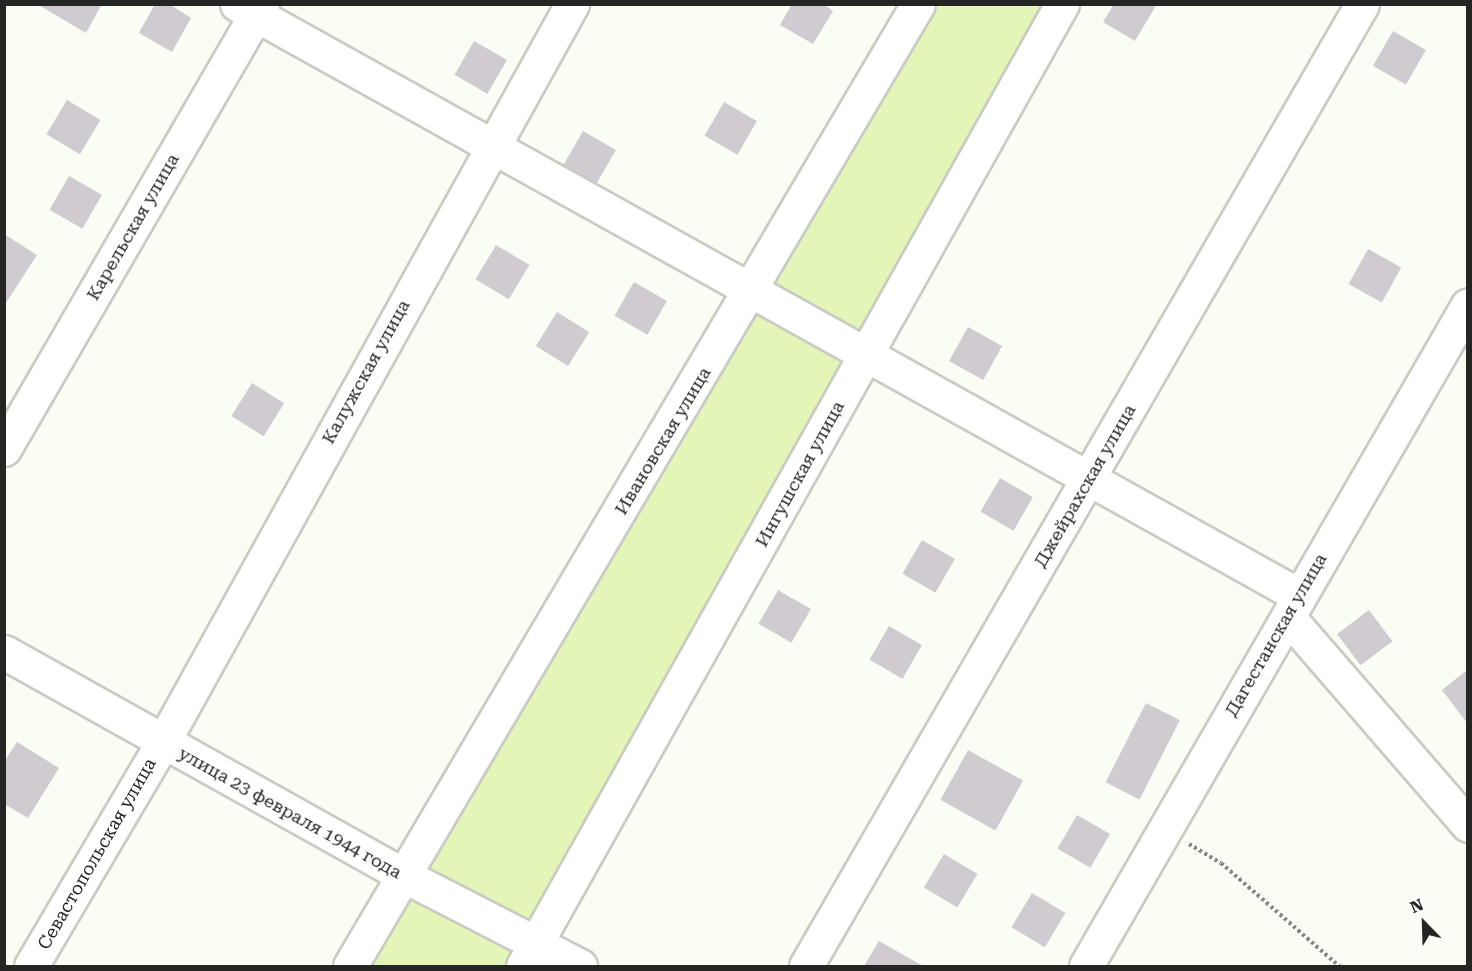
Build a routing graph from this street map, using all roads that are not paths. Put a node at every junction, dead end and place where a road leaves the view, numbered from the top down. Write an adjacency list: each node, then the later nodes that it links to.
1 (572, 4): 6 (street, Калужская улица)
2 (918, 4): 7 (street, Ивановская улица)
3 (1062, 4): 9 (street, Ингушская улица)
4 (1362, 4): 11 (street, Джейрахская улица)
5 (252, 8): 6 (street); 10 (street, Карельская улица)
6 (490, 146): 7 (street); 14 (street, Калужская улица)
7 (752, 291): 9 (street); 16 (street, Ивановская улица)
8 (1467, 305): 12 (street, Дагестанская улица)
9 (867, 355): 11 (street); 17 (street, Ингушская улица)
10 (4, 450)
11 (1089, 479): 12 (street); 22 (street, Джейрахская улица)
12 (1293, 606): 15 (street); 18 (street, Дагестанская улица)
13 (4, 652): 14 (street, улица 23 февраля 1944 года)
14 (163, 742): 16 (street, улица 23 февраля 1944 года); 19 (street, Севастопольская улица)
15 (1467, 825)
16 (403, 875): 17 (street, улица 23 февраля 1944 года); 20 (street, Ивановская улица)
17 (530, 955): 21 (street, улица 23 февраля 1944 года)
18 (1094, 963)
19 (31, 966)
20 (350, 966)
21 (580, 966)
22 (806, 966)

